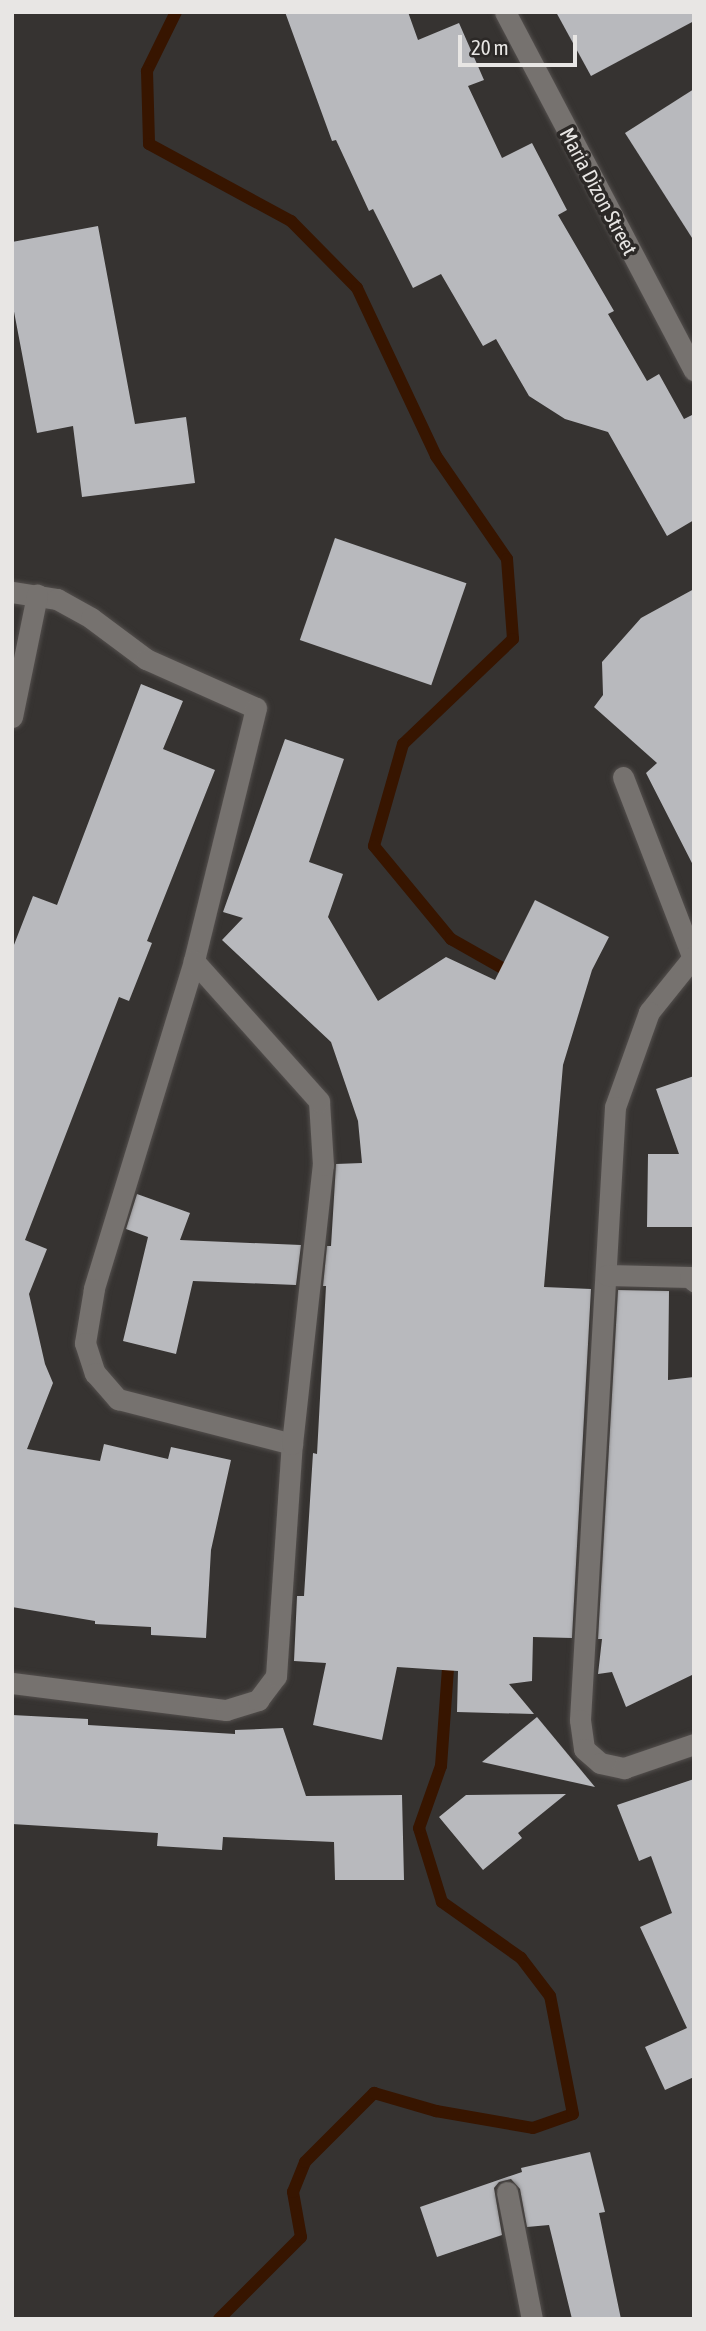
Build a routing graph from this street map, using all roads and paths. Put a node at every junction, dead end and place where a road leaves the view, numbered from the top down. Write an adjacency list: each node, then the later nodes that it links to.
1 (505, 12): 2 (street, Maria Dizon Street)
2 (694, 370)
3 (12, 592): 4 (street)
4 (37, 595): 5 (street); 8 (street)
5 (12, 717)
6 (623, 777): 7 (street)
7 (693, 956): 9 (street)
8 (194, 961): 11 (street); 11 (street)
9 (607, 1275): 10 (street); 13 (street)
10 (694, 1281)
11 (292, 1444): 12 (street)
12 (12, 1683)
13 (694, 1744)
14 (507, 2192): 15 (street)
15 (532, 2319)

